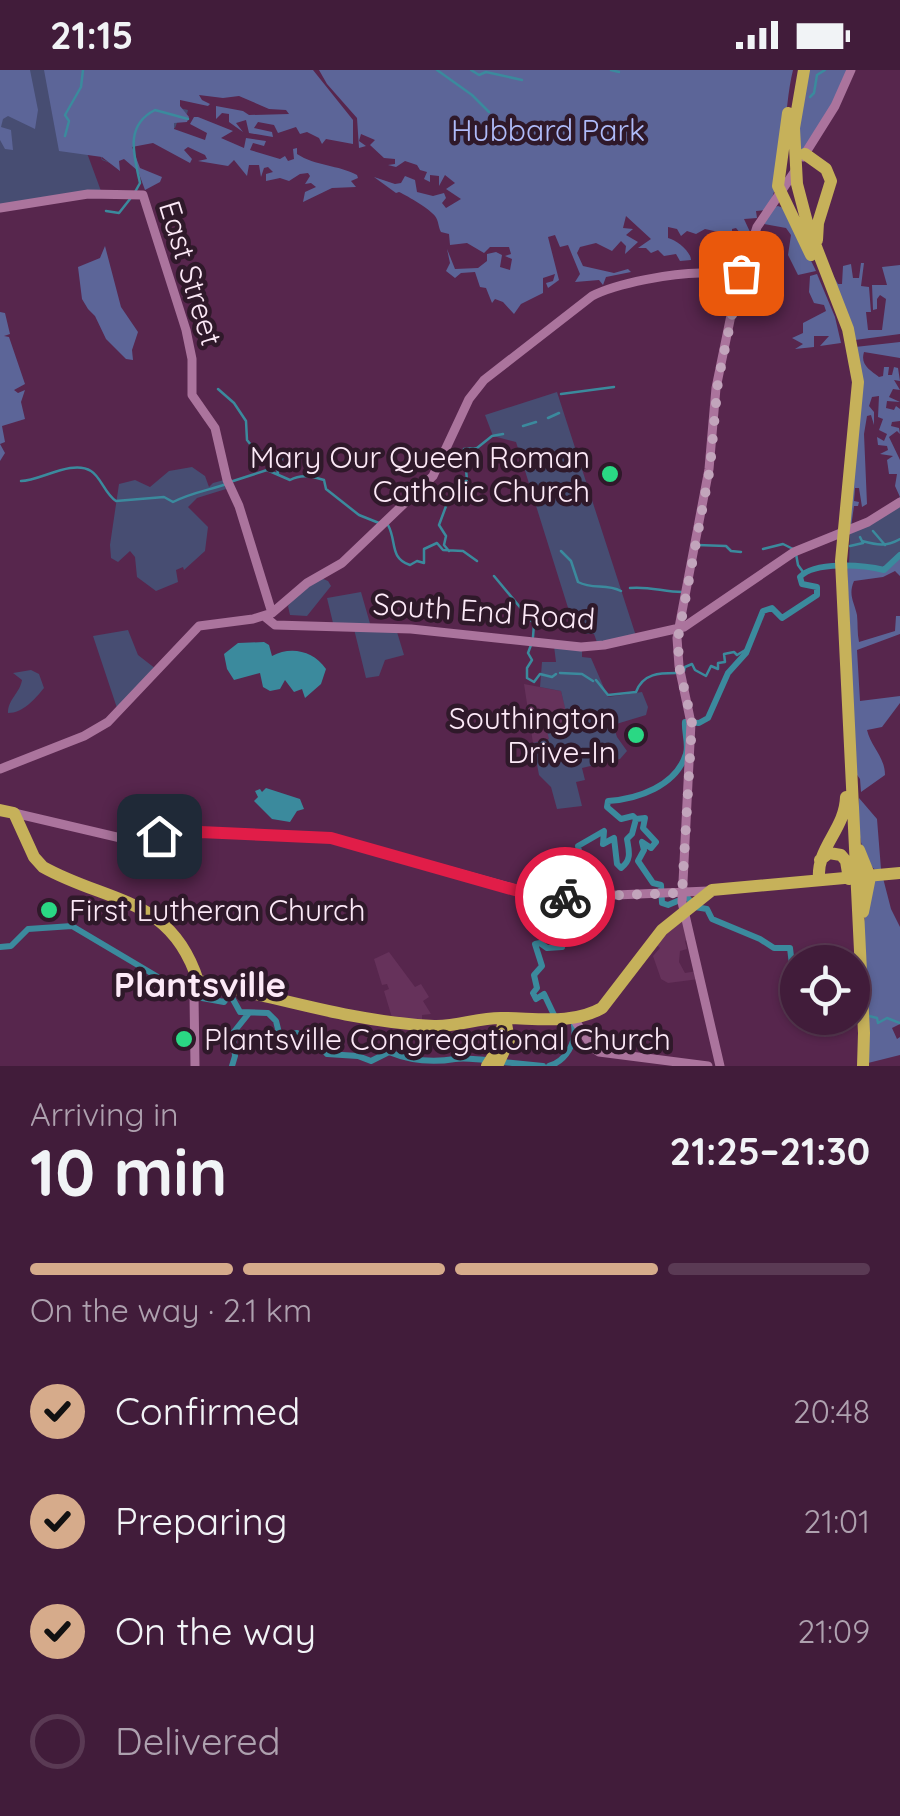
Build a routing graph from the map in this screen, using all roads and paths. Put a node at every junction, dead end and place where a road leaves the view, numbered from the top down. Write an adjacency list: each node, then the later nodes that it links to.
1 (800, 70): 3 (highway); 4 (highway)
2 (851, 70): 4 (main road)
3 (788, 114): 5 (highway); 7 (highway)
4 (805, 156): 5 (main road); 7 (highway); 7 (highway)
5 (782, 194): 7 (highway); 8 (main road)
6 (0, 208): 11 (main road, East Street)
7 (821, 268): 10 (highway)
8 (736, 282): 11 (main road); 12 (main road)
9 (900, 502): 12 (main road, South End Road)
10 (838, 566): 14 (highway); 15 (highway)
11 (268, 617): 12 (main road, South End Road); 13 (main road, South End Road)
12 (679, 628): 21 (main road)
13 (1, 765)
14 (846, 784): 17 (highway); 20 (highway)
15 (853, 803): 19 (highway); 22 (highway)
16 (7, 812): 21 (main road); 25 (highway)
17 (818, 873): 19 (highway); 20 (highway); 21 (highway)
18 (900, 873): 19 (highway)
19 (859, 877): 22 (highway)
20 (852, 896): 23 (highway)
21 (683, 903): 27 (highway); 32 (main road)
22 (860, 938): 24 (highway)
23 (856, 945)
24 (860, 945)
25 (196, 989): 26 (highway); 30 (main road)
26 (505, 1018): 27 (highway); 29 (highway)
27 (577, 1022): 31 (main road)
28 (861, 1035): 33 (highway)
29 (494, 1063)
30 (195, 1066)
31 (708, 1066)
32 (720, 1066)
33 (860, 1066)

